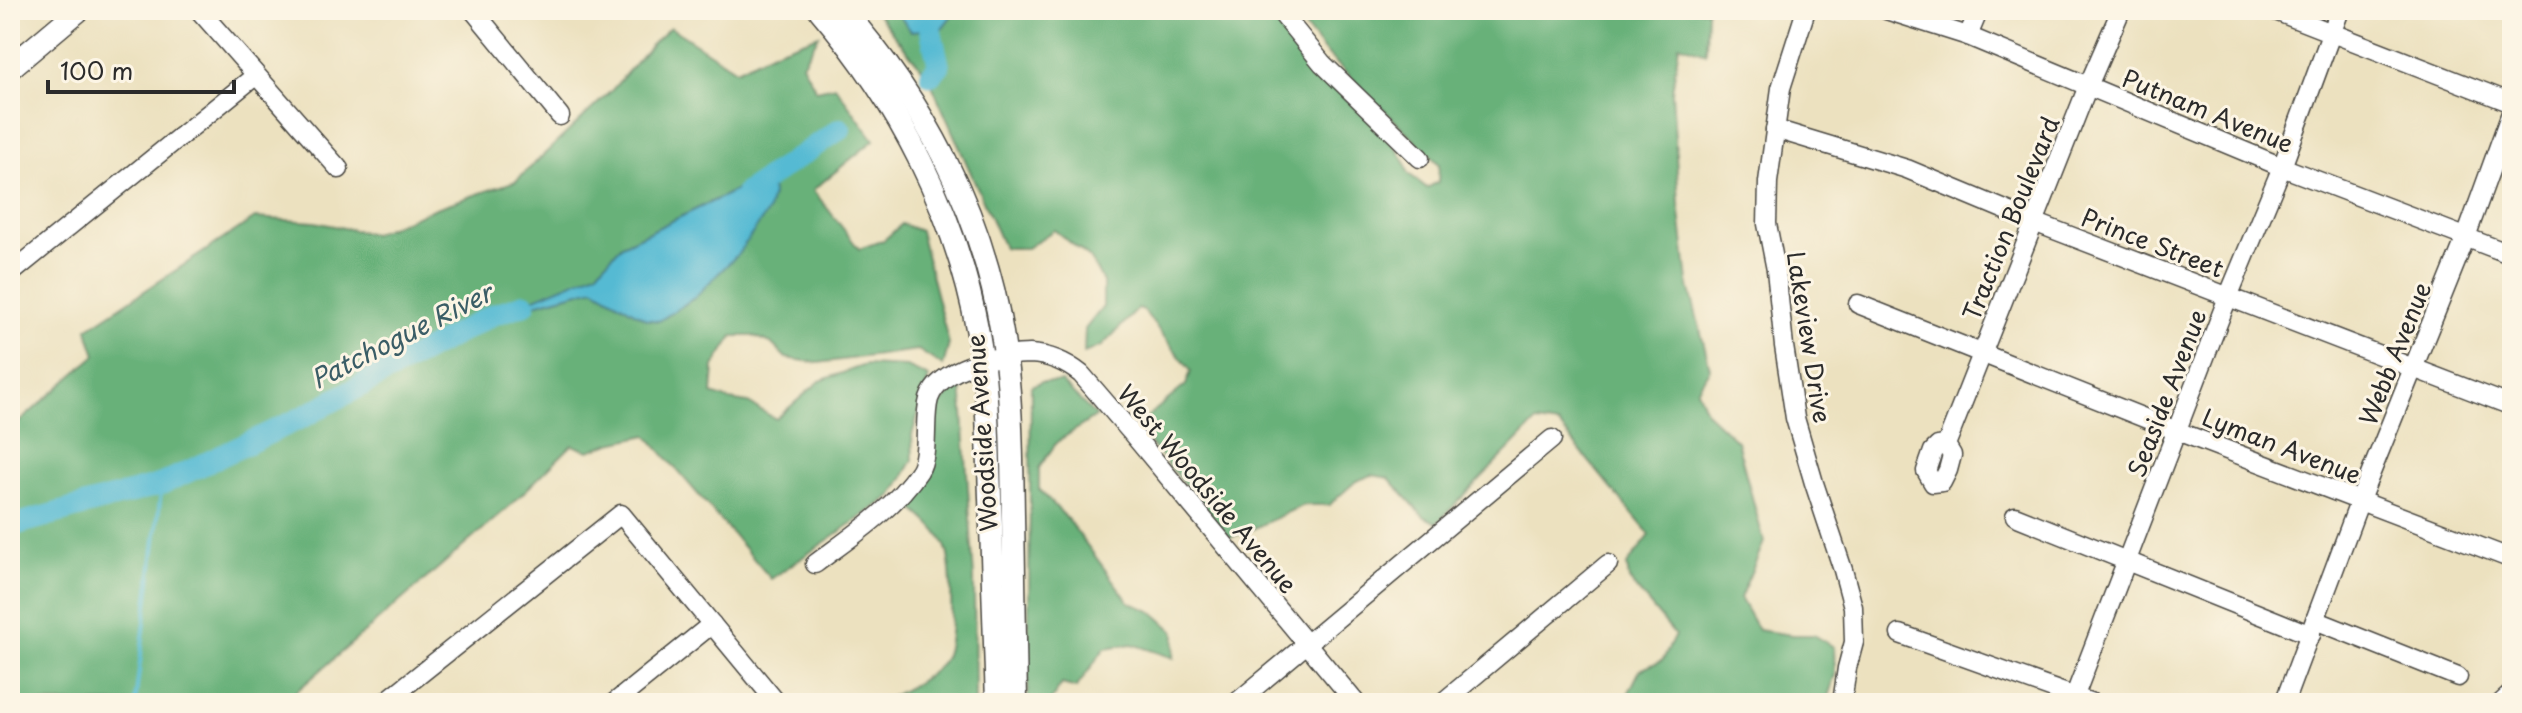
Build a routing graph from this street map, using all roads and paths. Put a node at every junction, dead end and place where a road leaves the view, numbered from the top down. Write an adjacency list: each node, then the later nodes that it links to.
1 (79, 10): 15 (main road)
2 (199, 10): 16 (street)
3 (473, 10): 20 (street)
4 (820, 10): 32 (main road, Woodside Avenue)
5 (843, 10): 32 (main road, Woodside Avenue)
6 (1279, 10): 22 (street)
7 (1806, 10): 21 (street, Lakeview Drive)
8 (1886, 10): 14 (street, Putnam Avenue)
9 (1979, 10): 14 (street)
10 (2121, 10): 17 (street, Traction Boulevard)
11 (2273, 10): 13 (street)
12 (2340, 10): 13 (street, Seaside Avenue)
13 (2331, 33): 18 (street); 23 (street, Seaside Avenue)
14 (1968, 36): 17 (street, Putnam Avenue)
15 (14, 58)
16 (255, 76): 24 (street); 28 (street)
17 (2088, 86): 23 (street, Putnam Avenue); 25 (street, Traction Boulevard)
18 (2512, 103)
19 (2512, 110): 26 (street, Webb Avenue)
20 (560, 116)
21 (1775, 129): 25 (street, Prince Street); 59 (street, Lakeview Drive)
22 (1420, 158)
23 (2282, 167): 26 (street, Putnam Avenue); 29 (street, Seaside Avenue)
24 (339, 169)
25 (2034, 222): 29 (street, Prince Street); 31 (street, Traction Boulevard)
26 (2466, 237): 27 (street, Putnam Avenue); 33 (street, Webb Avenue)
27 (2512, 255)
28 (10, 274)
29 (2228, 297): 33 (street, Prince Street); 35 (street, Seaside Avenue)
30 (1858, 304): 31 (street, Lyman Avenue)
31 (1982, 352): 35 (street, Lyman Avenue); 37 (street, Traction Boulevard)
32 (994, 359): 42 (street); 47 (street, West Woodside Avenue); 54 (main road, Woodside Avenue); 55 (main road, Woodside Avenue)
33 (2414, 369): 34 (street, Prince Street); 38 (street, Webb Avenue)
34 (2512, 406)
35 (2177, 431): 38 (street, Lyman Avenue); 41 (street, Seaside Avenue)
36 (1552, 439): 47 (street)
37 (1946, 445)
38 (2360, 500): 40 (street, Lyman Avenue); 45 (street, Webb Avenue)
39 (2015, 516): 41 (street)
40 (2512, 559)
41 (2127, 563): 45 (street); 50 (street, Seaside Avenue)
42 (815, 564)
43 (1608, 564): 58 (street)
44 (712, 624): 51 (street); 52 (street); 53 (street)
45 (2313, 628): 48 (street); 60 (street, Webb Avenue)
46 (1900, 634): 50 (street)
47 (1306, 644): 56 (street); 57 (street, West Woodside Avenue)
48 (2458, 677)
49 (2512, 693): 61 (street)
50 (2079, 701)
51 (384, 703)
52 (614, 703)
53 (777, 703)
54 (997, 703)
55 (1016, 703)
56 (1236, 703)
57 (1356, 703)
58 (1442, 703)
59 (1842, 703)
60 (2284, 703)
61 (2501, 703)

